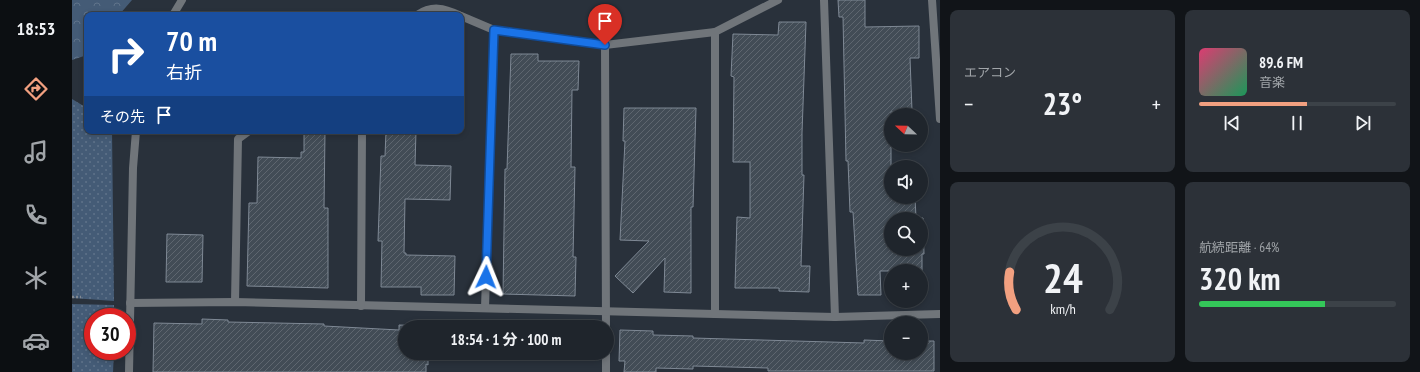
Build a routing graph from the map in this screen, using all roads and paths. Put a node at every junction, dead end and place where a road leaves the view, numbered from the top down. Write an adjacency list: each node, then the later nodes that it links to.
1 (182, 0): 5 (street)
2 (778, 0): 10 (street)
3 (824, 0): 25 (street)
4 (932, 0): 12 (street)
5 (175, 12)
6 (422, 12): 7 (street)
7 (453, 12)
8 (464, 17): 9 (street)
9 (494, 30): 11 (street); 21 (street)
10 (715, 32): 11 (street); 23 (street)
11 (605, 45): 22 (street)
12 (940, 120)
13 (136, 134): 19 (street)
14 (244, 134): 18 (street)
15 (362, 134): 20 (street)
16 (72, 297): 17 (path)
17 (81, 297)
18 (235, 302): 19 (street); 20 (street)
19 (130, 303): 28 (street)
20 (361, 306): 21 (street)
21 (485, 308): 22 (street)
22 (607, 311): 23 (street); 26 (street)
23 (715, 314): 25 (street)
24 (940, 314): 25 (street)
25 (835, 317)
26 (606, 320)
27 (606, 360): 29 (street)
28 (130, 372)
29 (606, 372)

